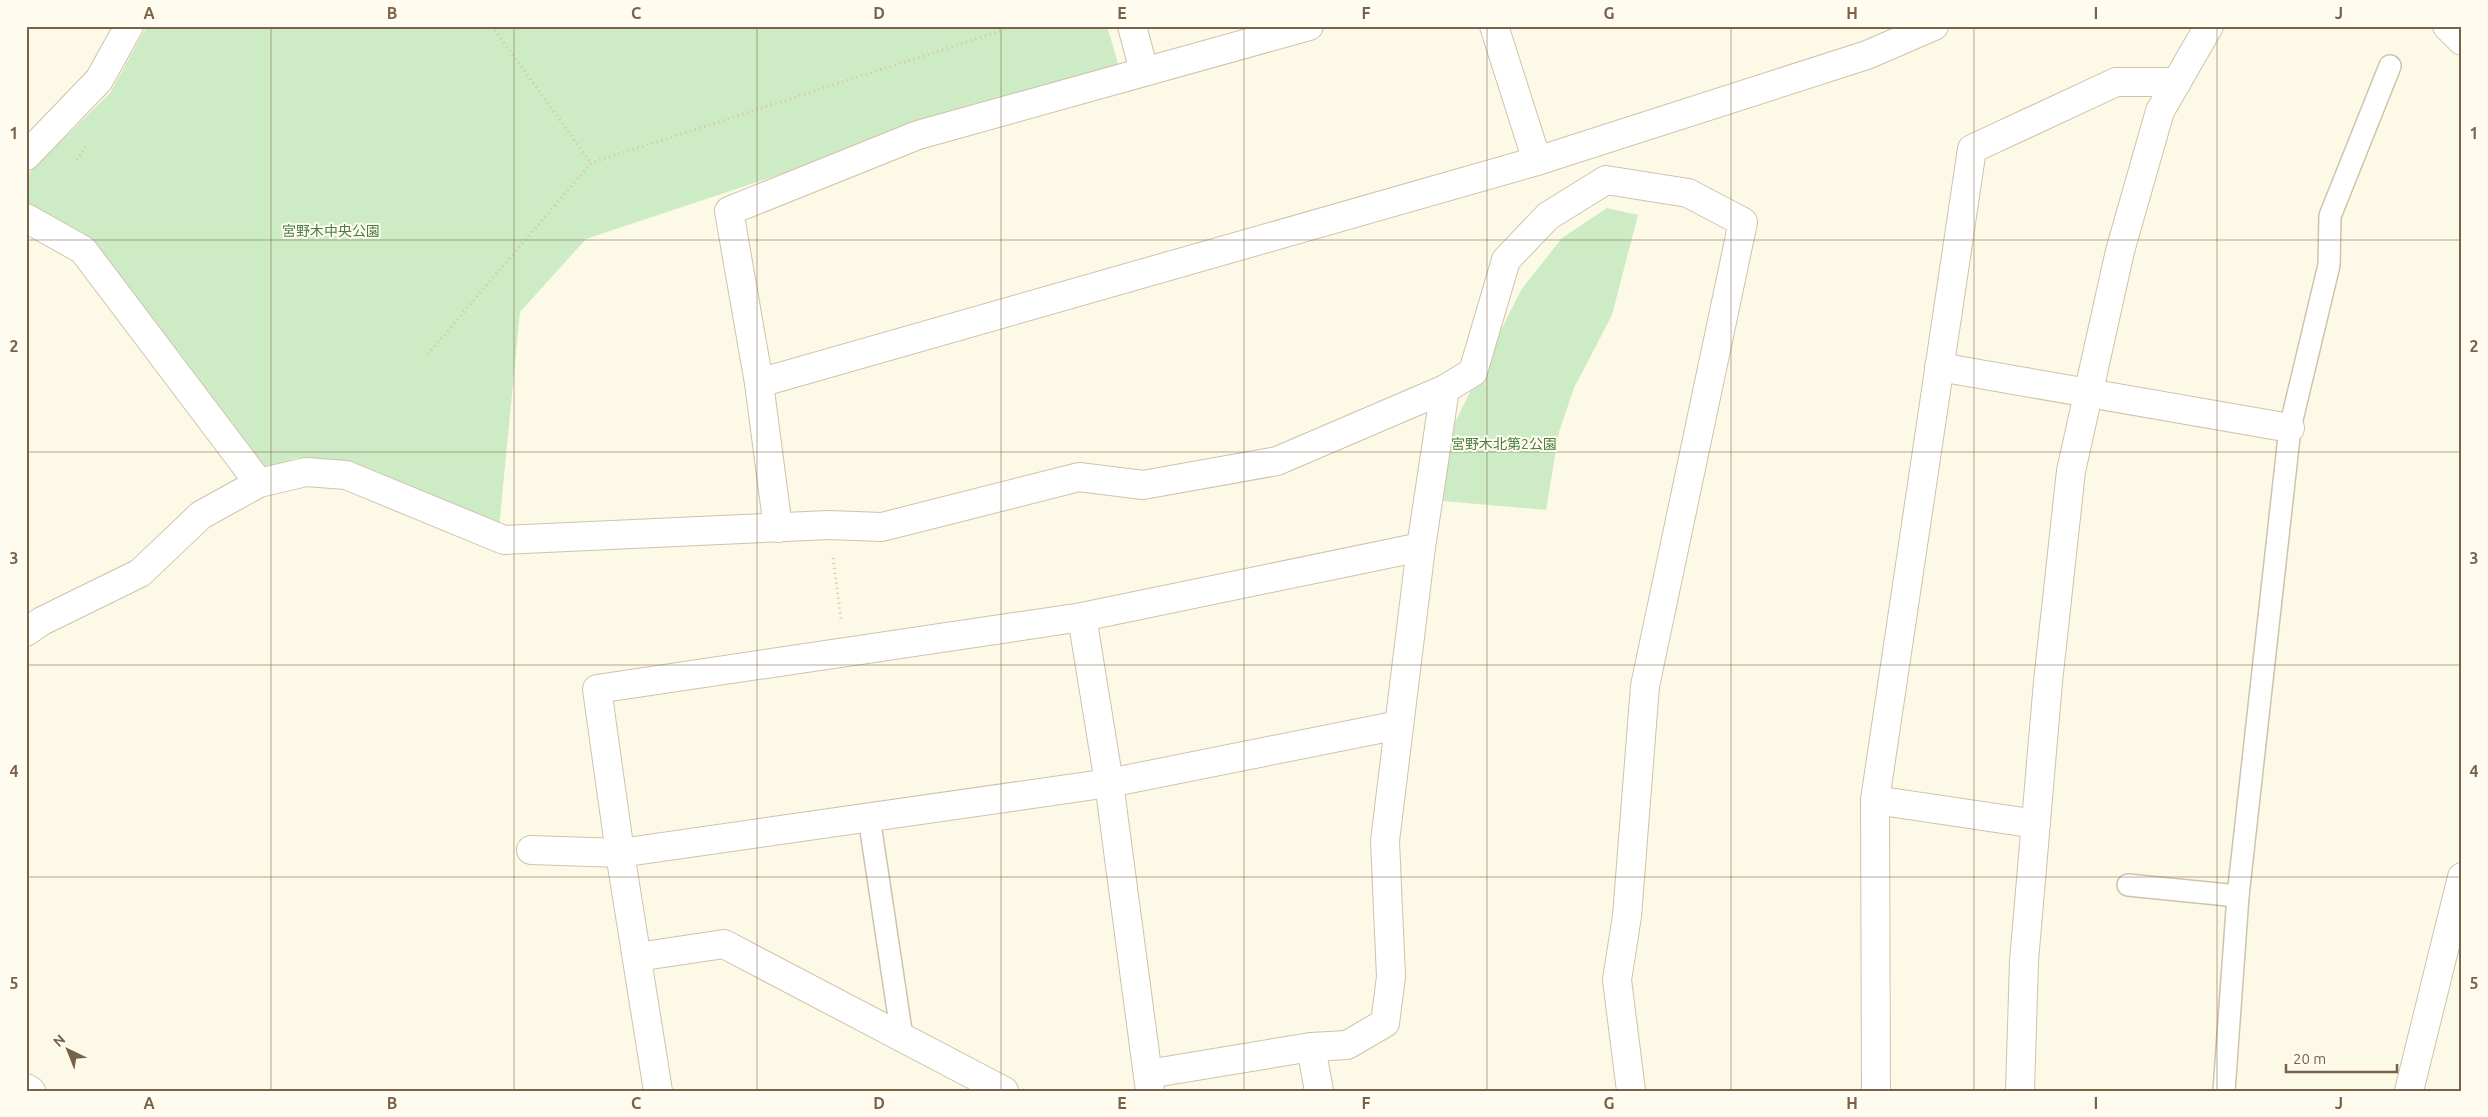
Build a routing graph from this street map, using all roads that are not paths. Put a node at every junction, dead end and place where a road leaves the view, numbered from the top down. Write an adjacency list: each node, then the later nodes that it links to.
1 (130, 26): 12 (street)
2 (1132, 26): 10 (street)
3 (1309, 26): 10 (street)
4 (1494, 26): 13 (street)
5 (1934, 26): 13 (street)
6 (2209, 26): 11 (street)
7 (2447, 26): 8 (street)
8 (2462, 41)
9 (2390, 66): 19 (lane)
10 (1144, 71): 16 (street)
11 (2177, 82): 15 (street); 18 (street)
12 (26, 156)
13 (1537, 161): 16 (street)
14 (26, 218): 20 (street)
15 (1939, 367): 18 (street); 27 (street)
16 (759, 383): 21 (street)
17 (1445, 389): 21 (street); 22 (street); 44 (street)
18 (2090, 392): 19 (street); 29 (street)
19 (2290, 428): 34 (lane)
20 (259, 483): 21 (street); 24 (street)
21 (778, 528)
22 (1420, 547): 23 (street); 25 (street)
23 (1082, 617): 26 (street); 31 (street)
24 (26, 632)
25 (1399, 725): 26 (street); 37 (street)
26 (1109, 783): 28 (street); 38 (street)
27 (1875, 800): 29 (street); 45 (street)
28 (869, 817): 31 (street); 36 (lane)
29 (2036, 824): 46 (street)
30 (531, 850): 31 (street)
31 (620, 853): 35 (street)
32 (2462, 877): 48 (street)
33 (2128, 885): 34 (lane)
34 (2238, 896): 47 (lane)
35 (637, 957): 36 (street); 41 (street)
36 (902, 1037): 42 (street)
37 (1311, 1047): 38 (street); 43 (street)
38 (1149, 1082)
39 (26, 1088): 40 (street)
40 (31, 1091)
41 (658, 1091)
42 (1004, 1091)
43 (1319, 1091)
44 (1630, 1091)
45 (1876, 1091)
46 (2020, 1091)
47 (2224, 1091)
48 (2409, 1091)

